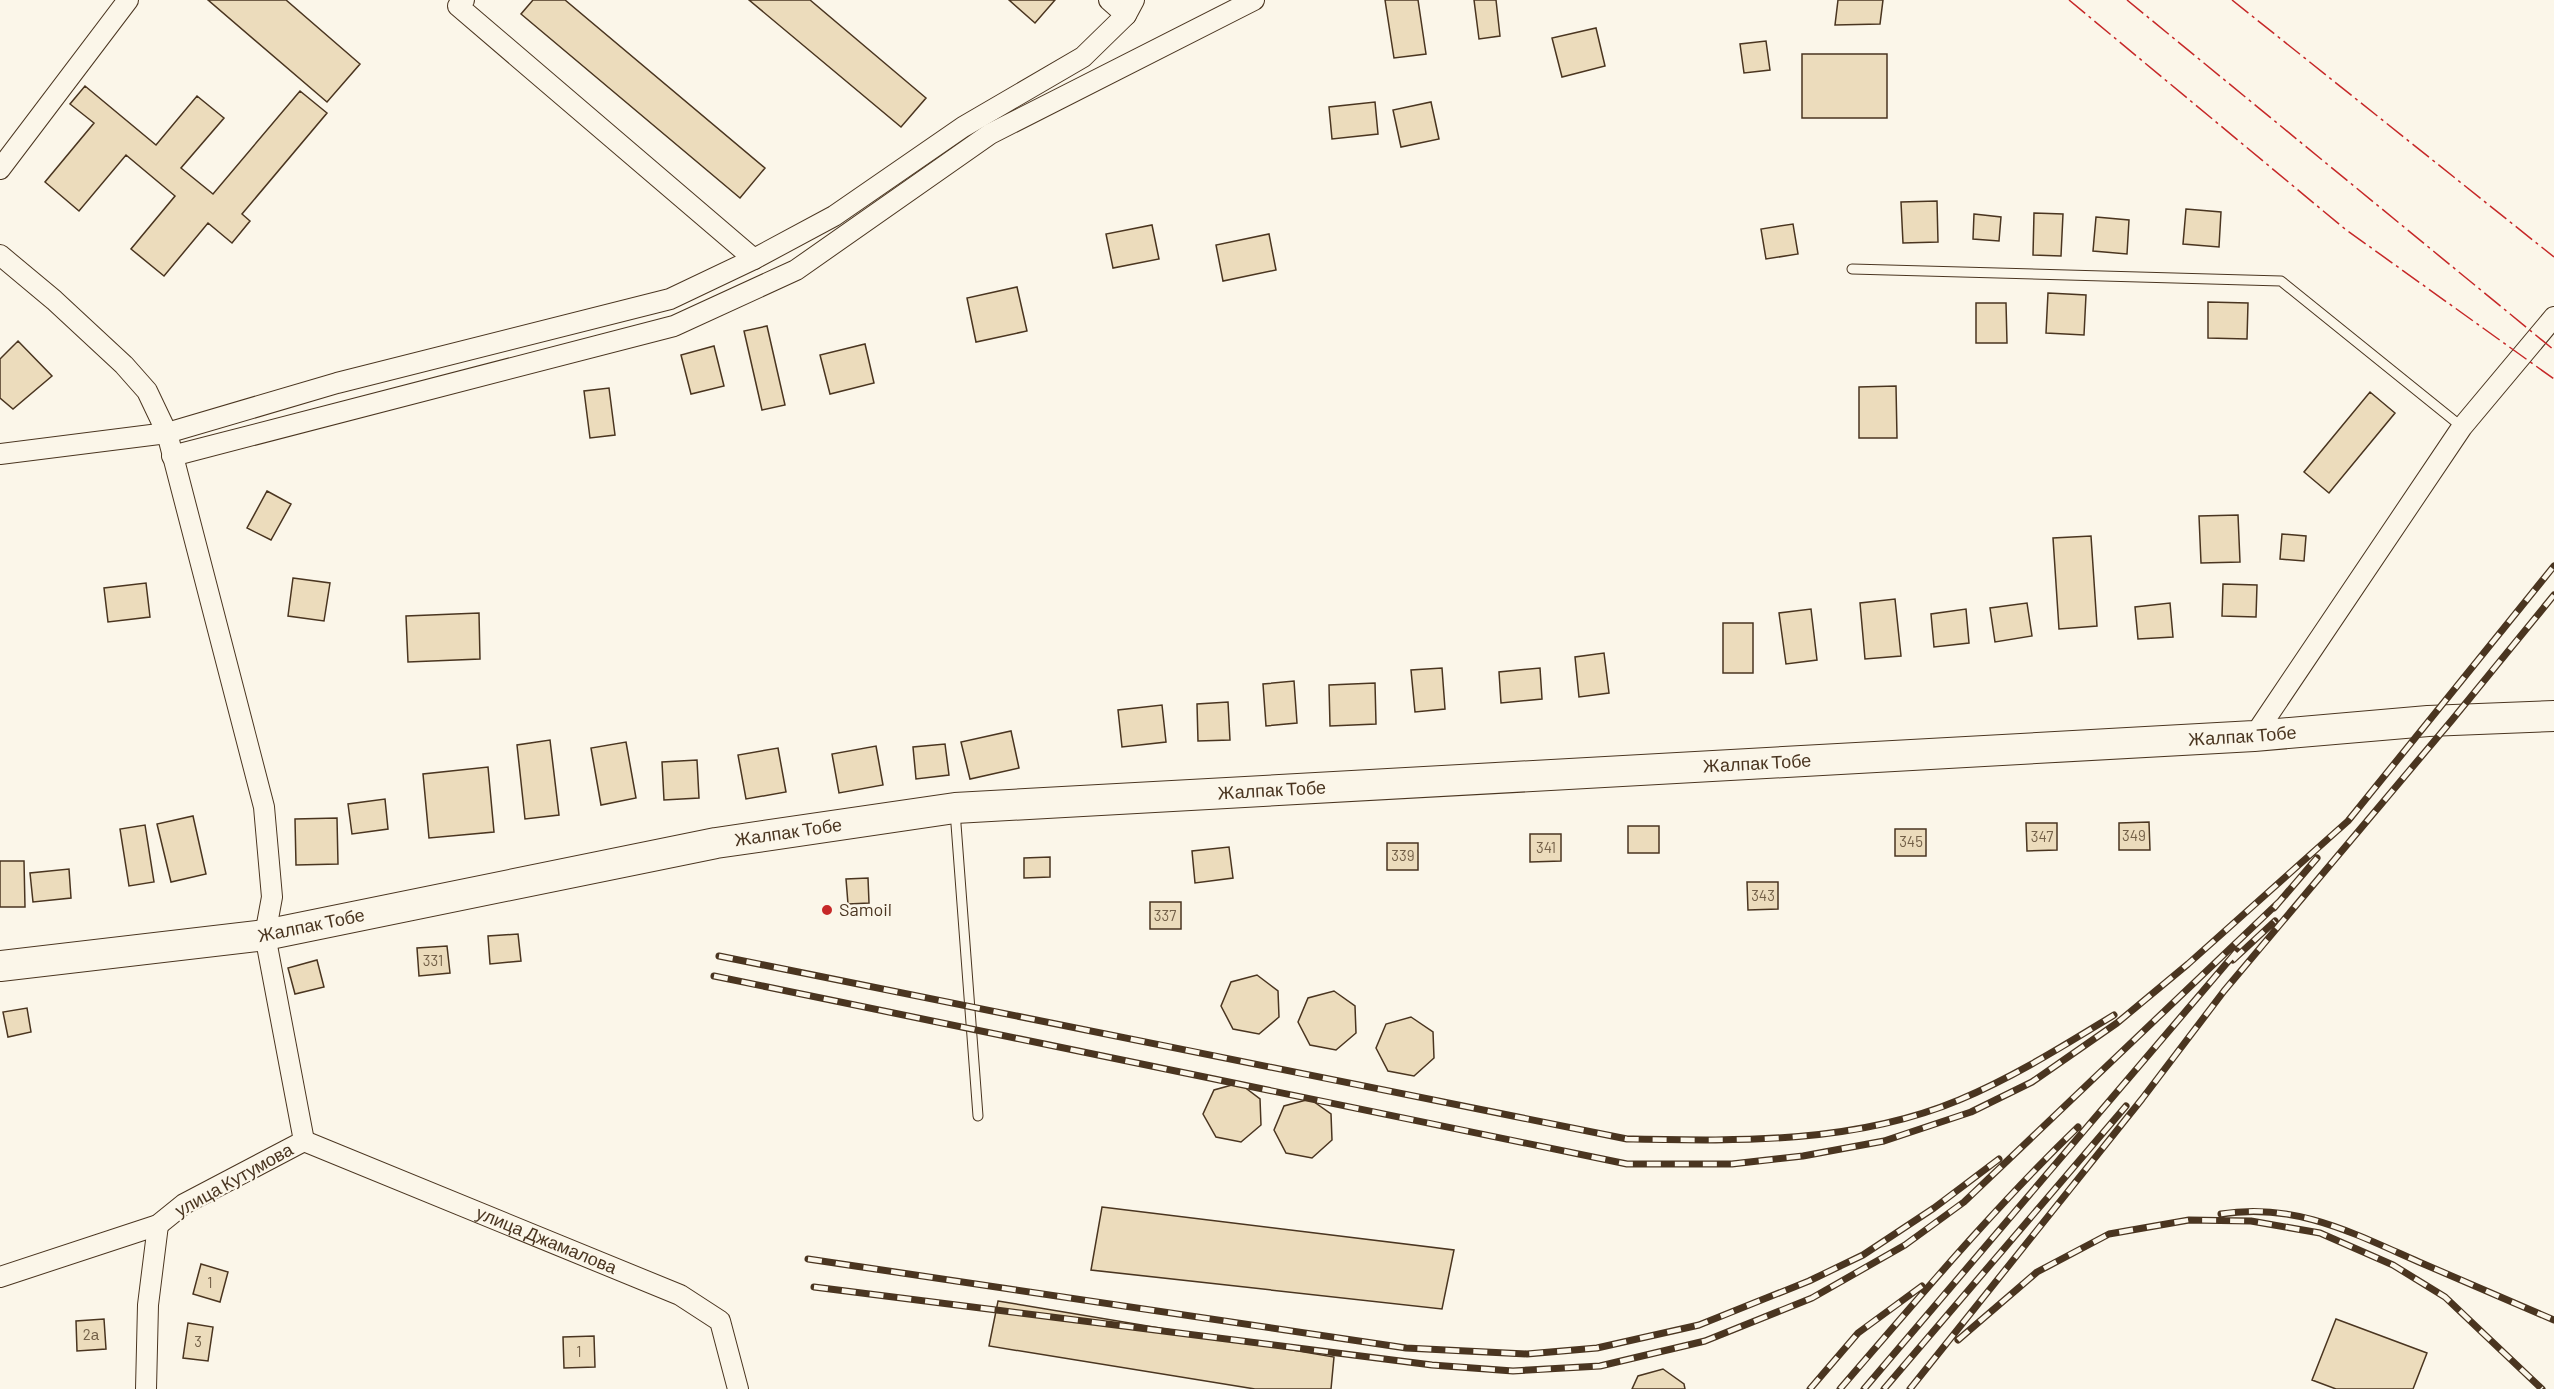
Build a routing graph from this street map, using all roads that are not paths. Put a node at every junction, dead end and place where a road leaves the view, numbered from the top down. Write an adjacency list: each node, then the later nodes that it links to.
1 (129, 0): 6 (street)
2 (464, 0): 8 (street)
3 (1109, 0): 5 (street)
4 (1254, 0): 14 (street)
5 (1130, 8): 8 (street)
6 (0, 170)
7 (0, 255): 12 (street)
8 (754, 260): 12 (street)
9 (1852, 269): 11 (lane)
10 (2554, 317): 11 (street)
11 (2462, 427): 16 (street)
12 (167, 433): 13 (street); 14 (street)
13 (0, 454)
14 (172, 456): 18 (street)
15 (2554, 716): 16 (main road, Жалпак Тобе)
16 (2254, 736): 17 (main road, Жалпак Тобе)
17 (955, 808): 18 (main road, Жалпак Тобе); 20 (lane)
18 (265, 934): 19 (main road, Жалпак Тобе); 21 (street, улица Кутумова)
19 (0, 966)
20 (978, 1116)
21 (304, 1142): 22 (street, улица Кутумова); 25 (street, улица Джамалова)
22 (158, 1225): 23 (street, улица Кутумова); 24 (street)
23 (0, 1277)
24 (146, 1389)
25 (738, 1389)

